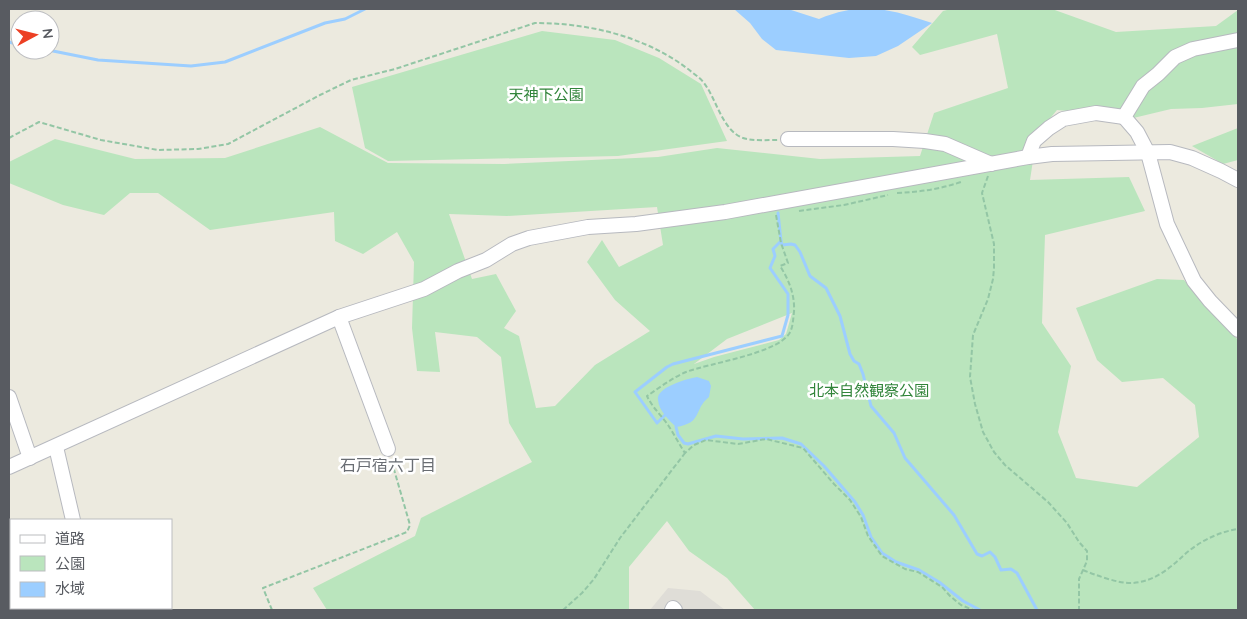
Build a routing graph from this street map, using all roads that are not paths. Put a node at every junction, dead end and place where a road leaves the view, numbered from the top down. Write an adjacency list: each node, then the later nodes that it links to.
1 (1238, 40): 2 (street)
2 (1124, 117): 4 (street); 5 (street)
3 (788, 139): 6 (street)
4 (1148, 153): 5 (street); 7 (street); 9 (street)
5 (1028, 156): 6 (street)
6 (990, 169): 8 (street)
7 (1238, 180)
8 (339, 318): 11 (street); 12 (street)
9 (1238, 330)
10 (9, 397): 13 (street)
11 (56, 447): 13 (street); 15 (street)
12 (388, 449)
13 (30, 458): 14 (street)
14 (9, 468)
15 (73, 519)

